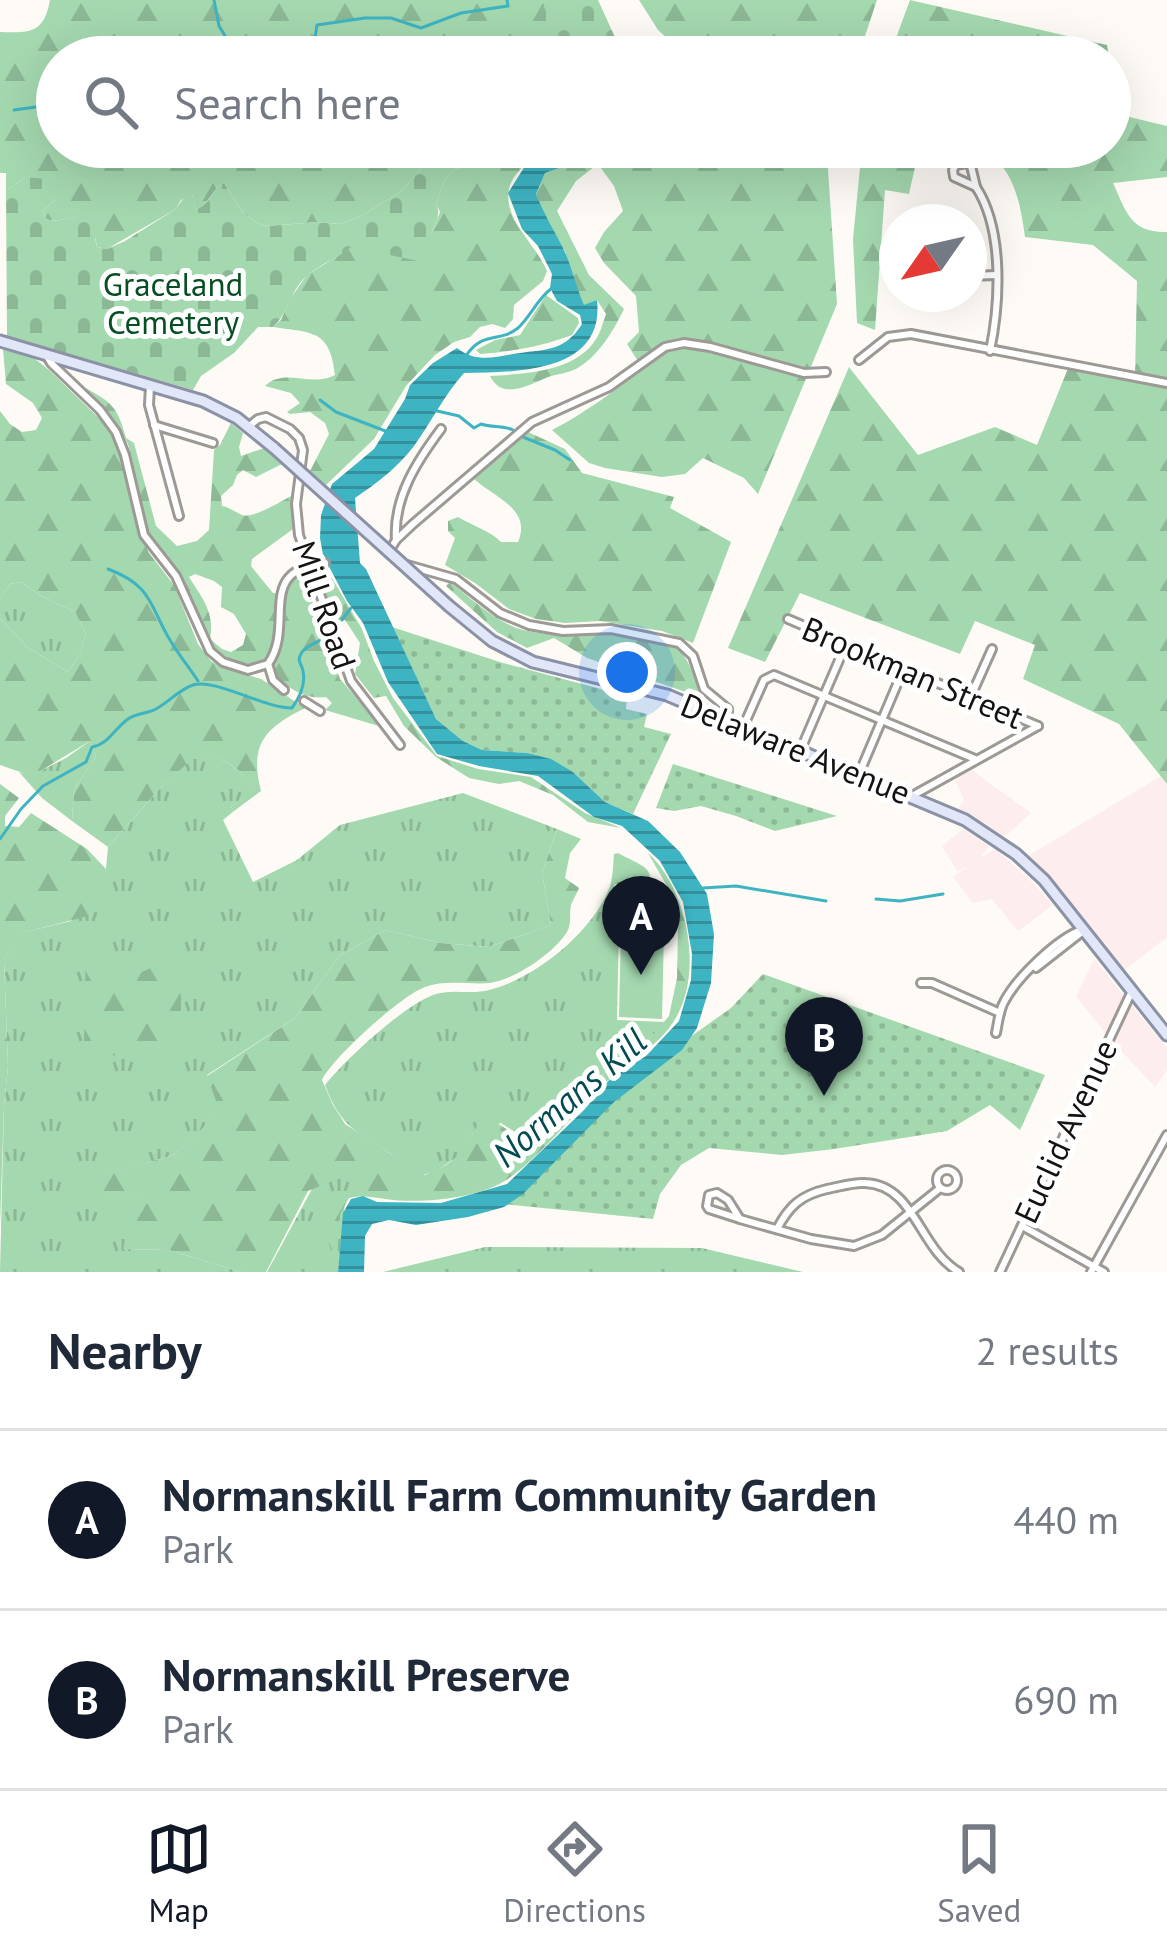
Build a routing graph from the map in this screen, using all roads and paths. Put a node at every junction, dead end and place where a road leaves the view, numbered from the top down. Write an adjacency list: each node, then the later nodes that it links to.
1 (954, 168): 3 (street)
2 (971, 168): 3 (street)
3 (976, 187): 5 (street)
4 (987, 275): 5 (street)
5 (996, 275): 7 (street)
6 (0, 340): 8 (main road, Delaware Avenue)
7 (990, 351): 9 (street); 11 (street)
8 (47, 354): 12 (main road, Delaware Avenue); 24 (street)
9 (859, 360)
10 (826, 373): 18 (street)
11 (1167, 383)
12 (150, 386): 13 (street); 14 (main road, Delaware Avenue)
13 (154, 425): 16 (street); 17 (street)
14 (248, 427): 20 (street, Mill Road); 31 (main road, Delaware Avenue, bridge)
15 (441, 429): 18 (street)
16 (213, 443)
17 (179, 516)
18 (396, 540): 31 (street)
19 (325, 562): 20 (street)
20 (309, 564): 24 (street); 34 (street, Mill Road)
21 (788, 619): 22 (street, Brookman Street)
22 (846, 644): 25 (street, Brookman Street); 28 (street)
23 (992, 649): 27 (street)
24 (268, 664): 26 (street, Mill Road)
25 (904, 668): 27 (street, Brookman Street); 32 (street)
26 (284, 690)
27 (971, 695): 36 (street, Brookman Street)
28 (824, 696): 32 (street); 33 (street); 35 (street)
29 (304, 701): 30 (street, Mill Road)
30 (320, 712)
31 (728, 719): 33 (main road, Delaware Avenue)
32 (882, 720): 36 (street); 37 (street)
33 (744, 725): 35 (main road, Delaware Avenue)
34 (400, 745)
35 (801, 749): 37 (main road, Delaware Avenue)
36 (975, 760): 38 (street)
37 (859, 773): 38 (main road, Delaware Avenue)
38 (912, 796): 39 (main road, Delaware Avenue)
39 (1084, 929): 41 (main road, Delaware Avenue); 42 (street)
40 (921, 983): 42 (street)
41 (1132, 991): 44 (main road, Delaware Avenue); 49 (street, Euclid Avenue)
42 (1000, 1013): 43 (street)
43 (996, 1034)
44 (1167, 1035)
45 (1167, 1135): 51 (street)
46 (938, 1189): 47 (street)
47 (911, 1213): 50 (street); 50 (street); 52 (street)
48 (740, 1219): 48 (street); 50 (street)
49 (1022, 1226): 51 (street); 53 (street, Euclid Avenue)
50 (777, 1229)
51 (1093, 1269): 54 (street)
52 (959, 1272)
53 (1000, 1272)
54 (1104, 1272)

